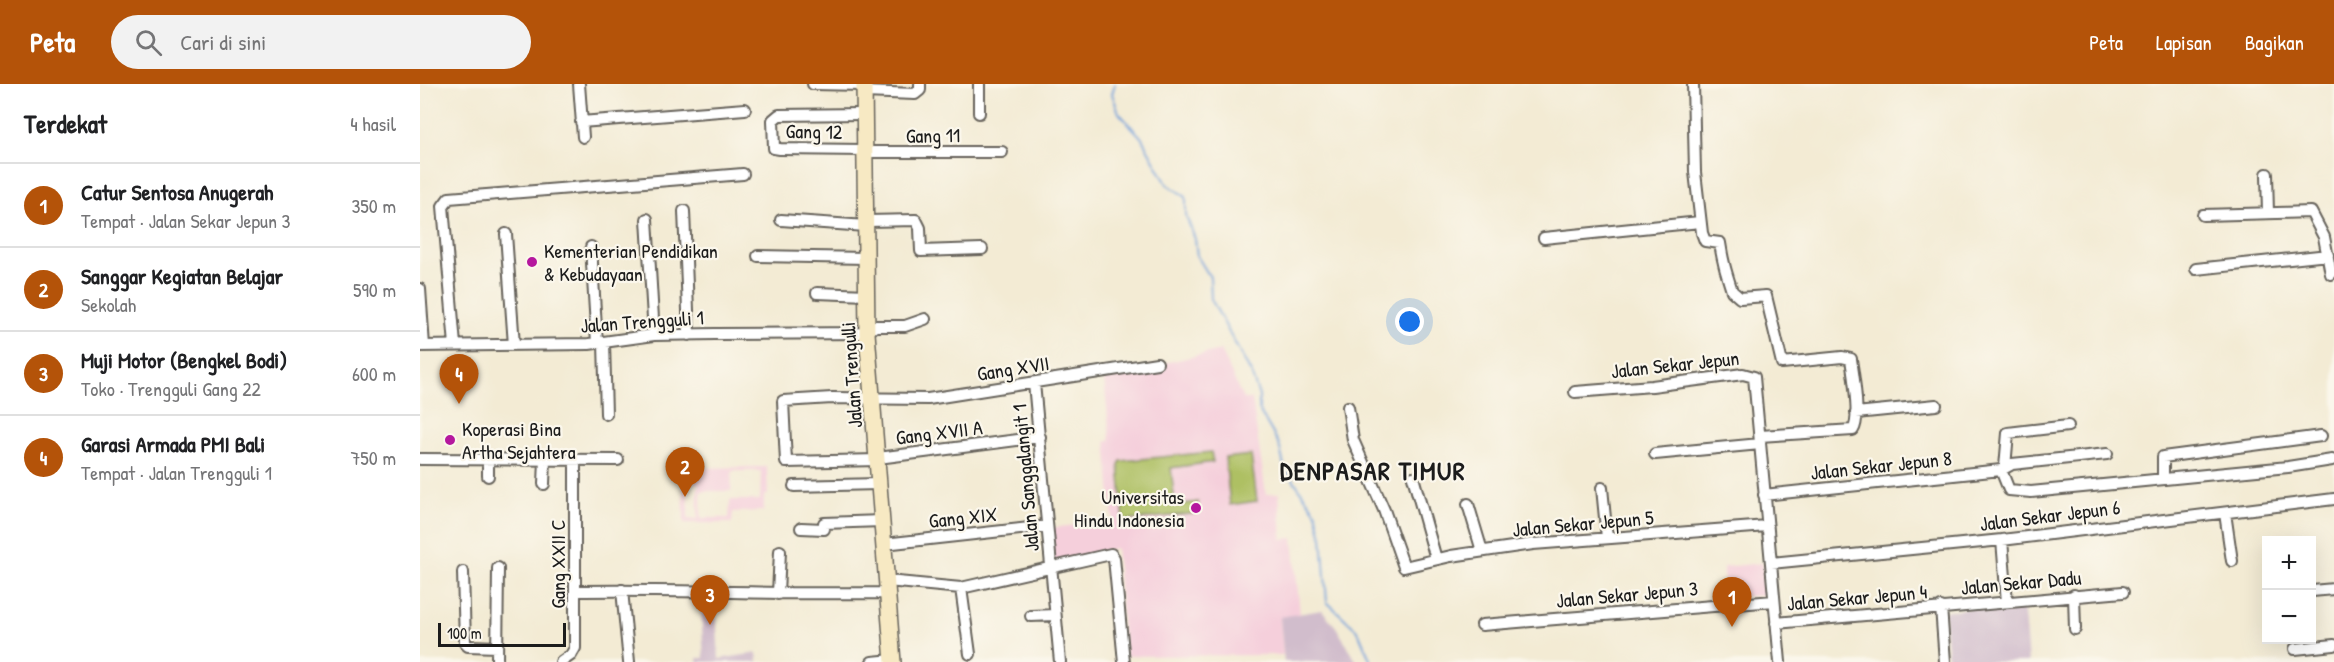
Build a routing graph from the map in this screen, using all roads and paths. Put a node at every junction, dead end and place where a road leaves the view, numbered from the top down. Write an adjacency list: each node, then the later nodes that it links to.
1 (579, 84): 10 (street)
2 (813, 84): 6 (street)
3 (920, 84): 6 (street)
4 (979, 84): 8 (street)
5 (1693, 84): 21 (street)
6 (864, 87): 9 (main road, Jalan Trengulli)
7 (745, 109): 10 (street)
8 (979, 113)
9 (863, 114): 12 (main road, Jalan Trengulli); 12 (street, Gang 12)
10 (581, 122): 11 (street)
11 (583, 136)
12 (865, 151): 13 (street, Gang 11); 22 (main road, Jalan Trengulli)
13 (1002, 152)
14 (743, 174): 41 (street)
15 (2267, 174): 17 (street)
16 (684, 211): 39 (street)
17 (2268, 213): 18 (street); 24 (street)
18 (2203, 215)
19 (647, 219): 38 (street)
20 (781, 220): 22 (street)
21 (1700, 222): 25 (street); 50 (street)
22 (867, 223): 27 (street); 30 (main road, Jalan Trengulli)
23 (506, 234): 42 (street)
24 (2329, 236): 28 (street)
25 (1544, 238)
26 (591, 247): 40 (street)
27 (982, 249)
28 (2328, 255): 31 (street); 32 (street)
29 (758, 256): 30 (street)
30 (867, 258): 35 (main road, Jalan Trengulli)
31 (2196, 269)
32 (2331, 274)
33 (420, 289): 43 (street)
34 (817, 293): 35 (street)
35 (867, 295): 37 (main road, Jalan Trengulli)
36 (925, 319): 37 (street, Jalan Trengguli 1)
37 (867, 333): 39 (street, Jalan Trengguli 1); 47 (main road, Jalan Trengulli)
38 (654, 335): 39 (street, Jalan Trengguli 1); 40 (street, Jalan Trengguli 1)
39 (689, 335)
40 (601, 343): 42 (street, Jalan Trengguli 1); 51 (street)
41 (455, 345): 42 (street, Jalan Trengguli 1); 43 (street, Jalan Trengguli 1)
42 (514, 345)
43 (422, 346)
44 (1157, 363): 45 (street, Gang XVII)
45 (1034, 383): 47 (street, Gang XVII); 54 (street, Jalan Sanggalangit 1)
46 (1575, 392): 55 (street, Jalan Sekar Jepun)
47 (873, 399): 61 (main road, Jalan Trengulli); 61 (street, Gang XVII)
48 (1936, 405): 50 (street)
49 (1348, 407): 86 (street, Jalan Sekar Jepun 5)
50 (1856, 413): 55 (street)
51 (606, 414)
52 (2068, 426): 65 (street)
53 (2321, 436): 68 (street)
54 (1040, 437): 61 (street, Gang XVII A); 78 (street, Jalan Sanggalangit 1)
55 (1760, 440): 56 (street); 73 (street, Jalan Sekar Jepun)
56 (1655, 454)
57 (2107, 454): 65 (street, Jalan Sekar Jepun 8)
58 (420, 459): 59 (street)
59 (488, 459): 60 (street); 66 (street)
60 (545, 459): 62 (street); 69 (street)
61 (878, 459): 70 (main road, Jalan Trengulli)
62 (575, 460): 63 (street); 96 (street, Gang XXII C)
63 (618, 460)
64 (2332, 460): 68 (street)
65 (2003, 468): 68 (street); 73 (street, Jalan Sekar Jepun 8)
66 (488, 476)
67 (1413, 477): 86 (street)
68 (2163, 479)
69 (544, 484)
70 (879, 484): 71 (street); 77 (main road, Jalan Trengulli)
71 (794, 486)
72 (1602, 489): 81 (street)
73 (1764, 495): 79 (street, Jalan Sekar Jepun)
74 (2334, 499): 76 (street, Jalan Sekar Jepun 6)
75 (1468, 504): 85 (street)
76 (2225, 513): 82 (street, Jalan Sekar Jepun 6); 87 (street)
77 (882, 521): 80 (street); 83 (main road, Jalan Trengulli)
78 (1047, 525): 83 (street, Gang XIX); 90 (street, Jalan Sanggalangit 1)
79 (1767, 526): 81 (street, Jalan Sekar Jepun 5); 88 (street, Jalan Sekar Jepun)
80 (801, 528)
81 (1607, 538): 85 (street, Jalan Sekar Jepun 5)
82 (2002, 540): 88 (street, Jalan Sekar Jepun 6); 102 (street)
83 (884, 544): 92 (main road, Jalan Trengulli)
84 (780, 551): 99 (street)
85 (1482, 551): 86 (street, Jalan Sekar Jepun 5)
86 (1436, 559)
87 (2232, 561)
88 (1771, 562): 101 (street, Jalan Sekar Jepun)
89 (498, 568): 110 (street)
90 (1050, 570): 93 (street); 104 (street, Jalan Sanggalangit 1); 119 (street)
91 (463, 572): 110 (street)
92 (887, 587): 93 (street); 99 (street); 113 (main road, Jalan Trengulli)
93 (962, 588): 112 (street)
94 (2334, 589): 97 (street)
95 (622, 590): 96 (street); 99 (street); 116 (street)
96 (575, 591): 115 (street, Gang XXII C)
97 (2316, 591)
98 (2123, 592): 100 (street, Jalan Sekar Dadu)
99 (778, 594)
100 (2074, 595): 102 (street, Jalan Sekar Dadu); 108 (street)
101 (1774, 601): 106 (street, Jalan Sekar Jepun); 107 (street, Jalan Sekar Jepun 3)
102 (2007, 602): 103 (street, Jalan Sekar Dadu)
103 (1941, 608): 106 (street, Jalan Sekar Jepun 4); 121 (street, Jalan Sekar Dadu)
104 (1055, 615): 105 (street); 118 (street, Jalan Sanggalangit 1)
105 (1030, 616)
106 (1776, 622): 120 (street, Jalan Sekar Jepun)
107 (1482, 625)
108 (2075, 629)
109 (2334, 645): 111 (street)
110 (497, 647): 114 (street)
111 (2295, 649)
112 (970, 654)
113 (893, 661): 117 (street)
114 (497, 662)
115 (561, 662)
116 (629, 662)
117 (872, 662)
118 (1060, 662)
119 (1124, 662)
120 (1780, 662)
121 (1946, 662)

